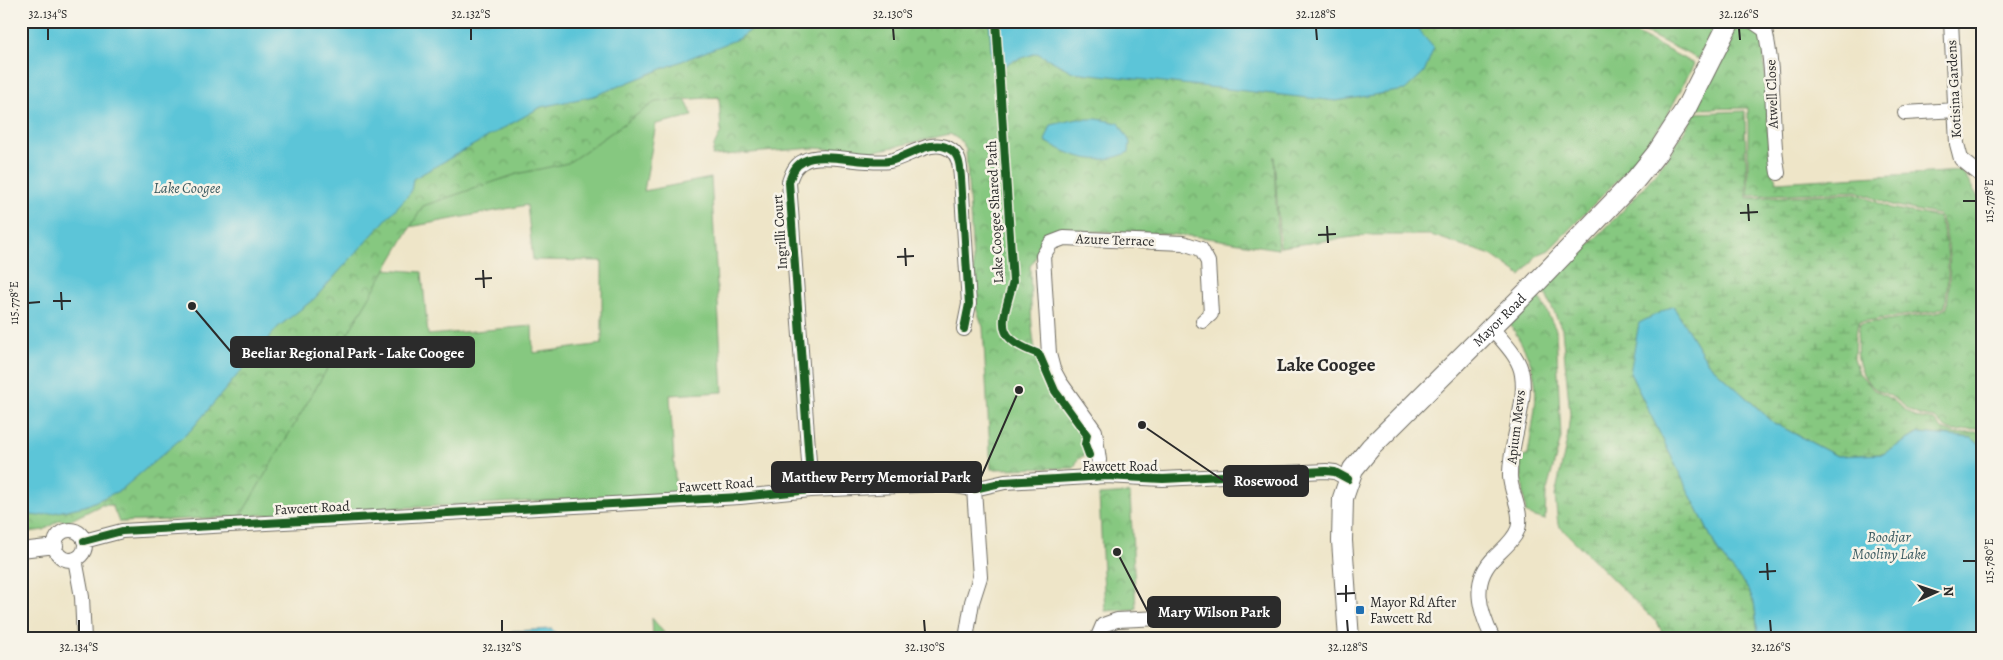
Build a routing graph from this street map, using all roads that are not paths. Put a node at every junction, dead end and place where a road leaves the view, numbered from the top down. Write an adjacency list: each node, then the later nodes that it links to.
1 (1730, 21): 9 (main road, Mayor Road)
2 (1752, 21): 6 (street, Atwell Close)
3 (1951, 21): 4 (street, Kotisina Gardens)
4 (1956, 110): 5 (street); 7 (street, Kotisina Gardens)
5 (1905, 113)
6 (1778, 173)
7 (1982, 176)
8 (1202, 321): 11 (street, Azure Terrace)
9 (1491, 327): 12 (main road, Mayor Road); 24 (street, Apium Mews)
10 (964, 329): 13 (street, Ingrilli Court)
11 (1096, 477): 12 (street, Fawcett Road); 14 (street, Fawcett Road)
12 (1348, 479): 23 (main road, Mayor Road)
13 (811, 490): 14 (street, Fawcett Road); 15 (street, Fawcett Road)
14 (974, 490): 21 (street)
15 (84, 541): 16 (street); 18 (street)
16 (56, 546): 17 (street); 18 (street)
17 (21, 550)
18 (76, 559): 20 (street)
19 (1248, 614): 22 (street)
20 (84, 639)
21 (966, 639)
22 (1097, 639)
23 (1349, 639)
24 (1493, 639)

